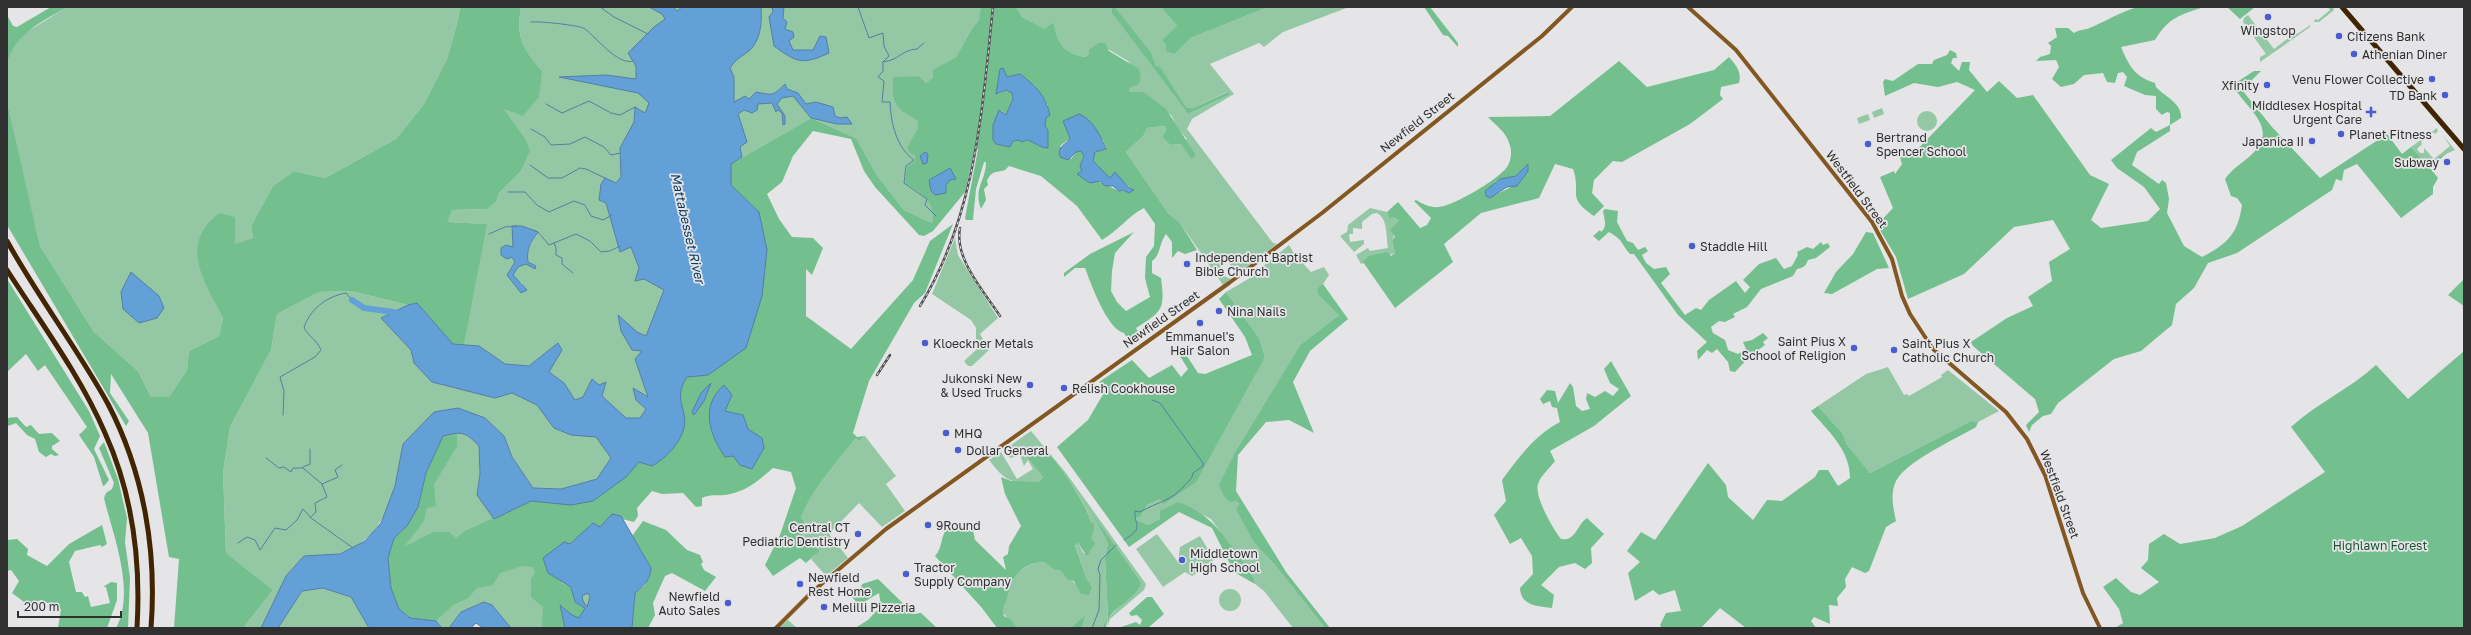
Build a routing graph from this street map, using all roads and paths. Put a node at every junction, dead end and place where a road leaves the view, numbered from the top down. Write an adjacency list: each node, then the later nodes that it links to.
1 (1572, 7): 9 (main road, Newfield Street)
2 (1688, 7): 10 (main road, Westfield Street)
3 (2342, 7): 4 (highway)
4 (2464, 149)
5 (7, 241): 8 (highway)
6 (7, 270): 7 (highway)
7 (136, 628)
8 (151, 628)
9 (776, 628)
10 (2100, 628)

